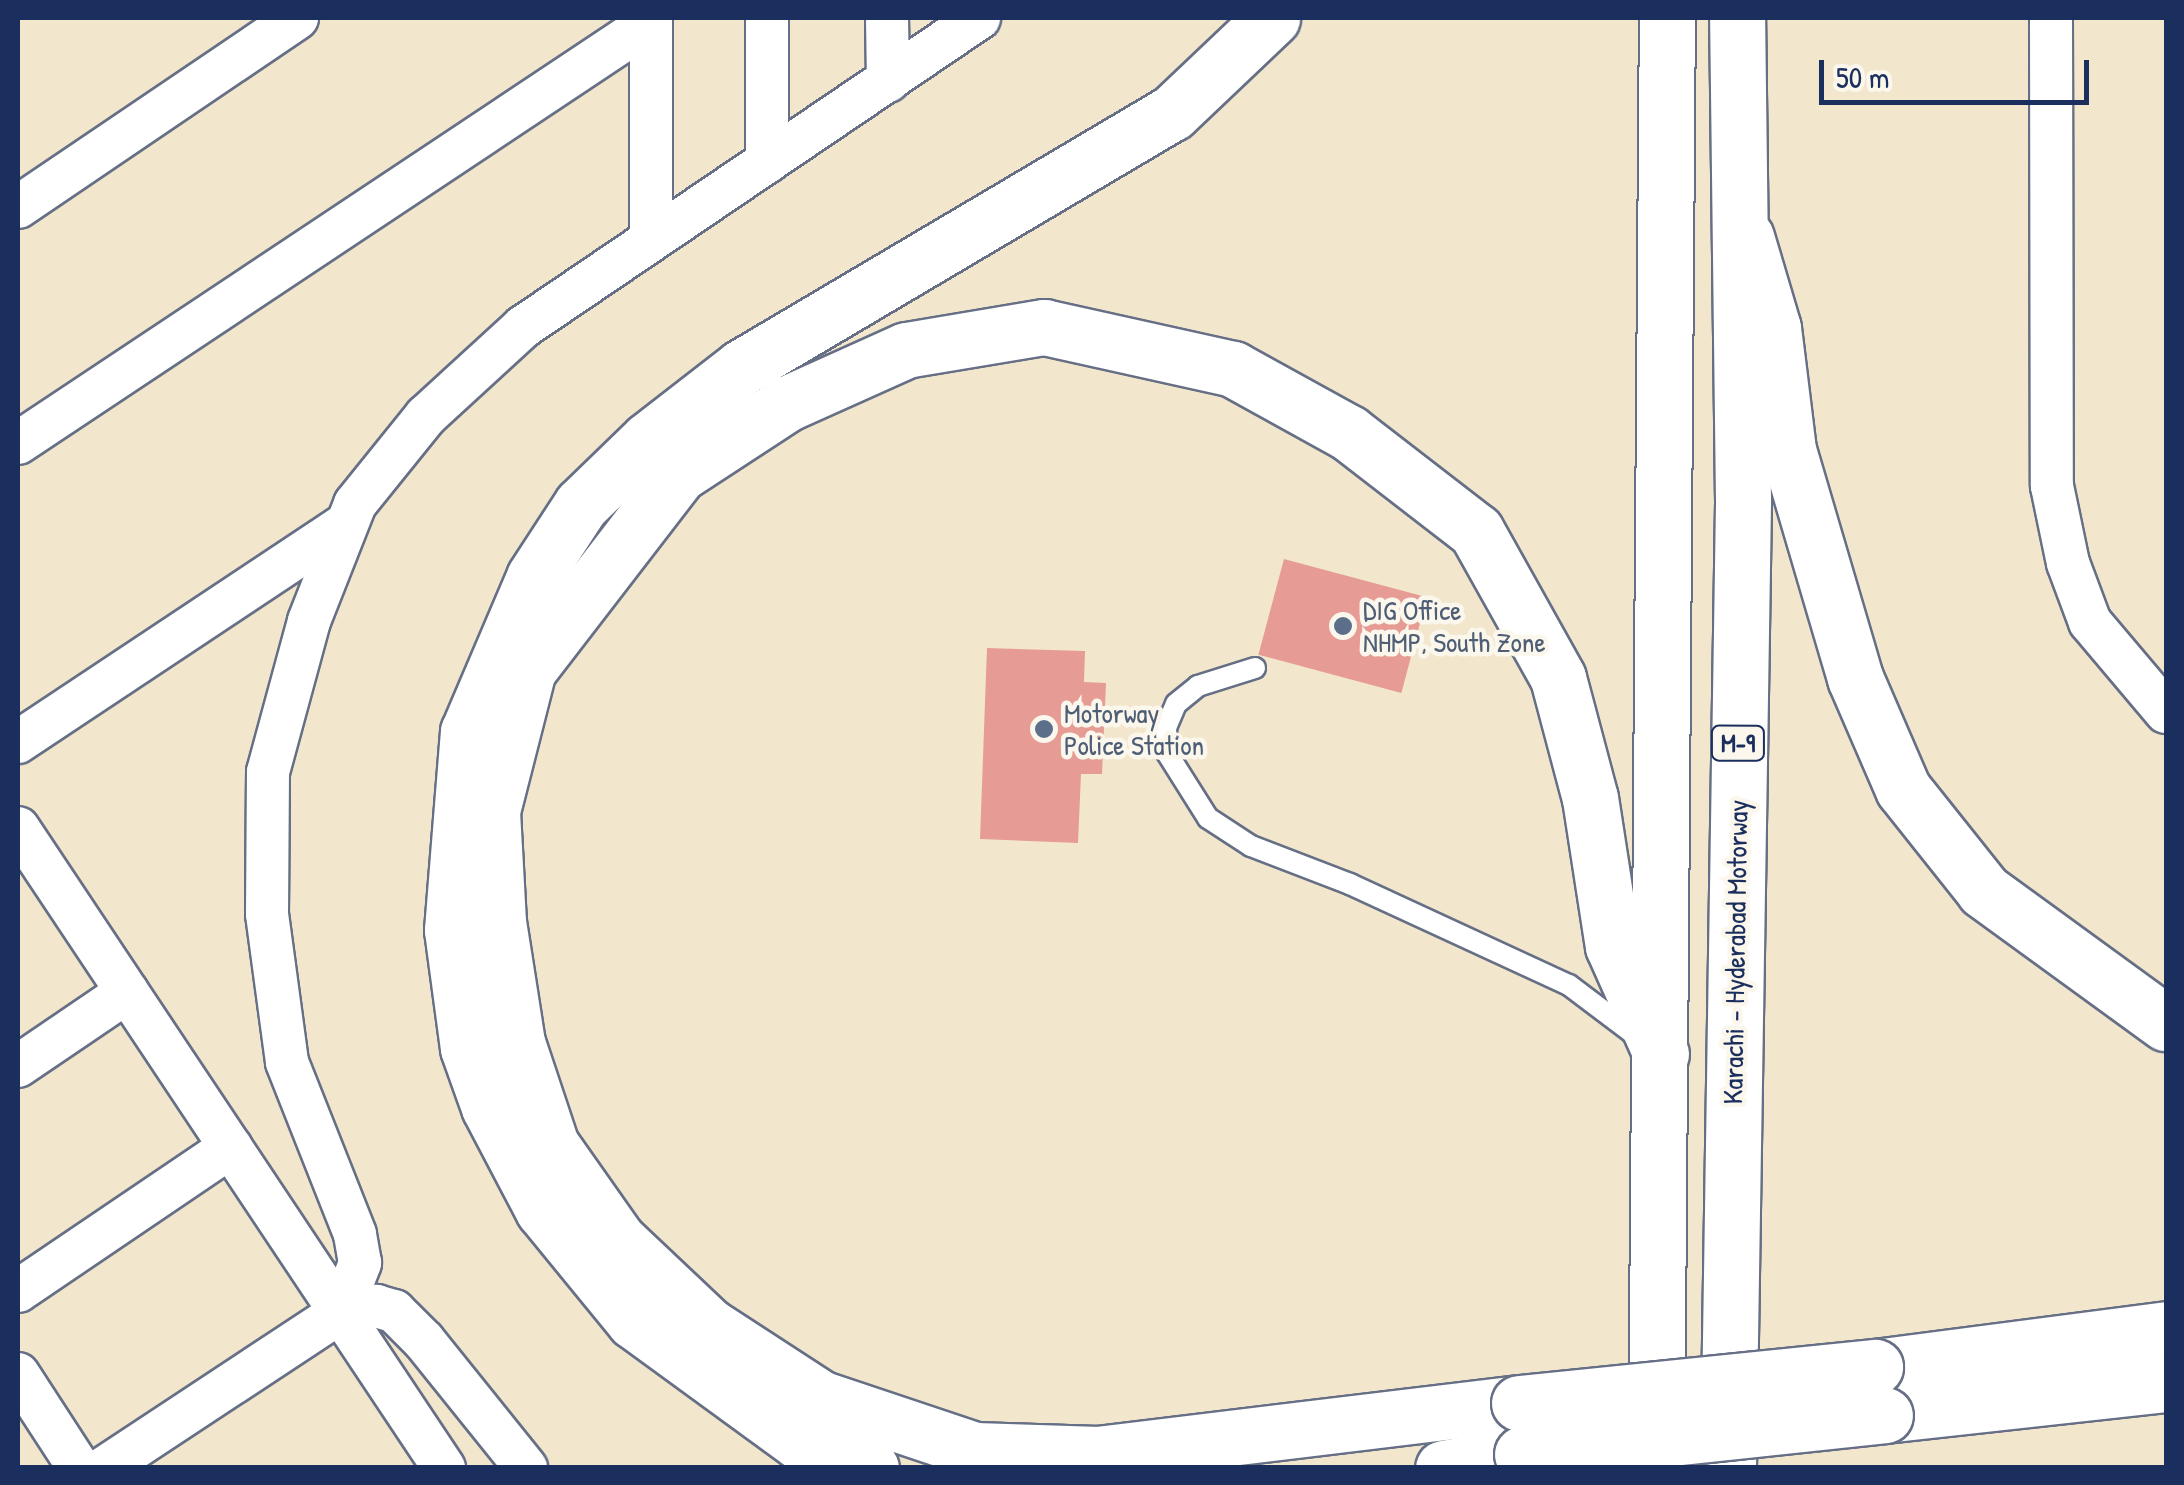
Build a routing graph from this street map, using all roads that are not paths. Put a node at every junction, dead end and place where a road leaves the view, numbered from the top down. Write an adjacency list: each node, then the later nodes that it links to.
1 (298, 18): 12 (street)
2 (768, 18): 11 (street)
3 (888, 18): 10 (street)
4 (979, 18): 10 (street)
5 (1272, 18): 37 (highway)
6 (1666, 18): 23 (highway)
7 (1736, 18): 13 (highway, Karachi - Hyderabad Motorway / M-9)
8 (2051, 18): 18 (street)
9 (651, 20): 14 (street); 15 (street)
10 (888, 81): 11 (street)
11 (767, 162): 14 (street)
12 (18, 207)
13 (1740, 215): 22 (highway); 40 (highway, Karachi - Hyderabad Motorway / M-9)
14 (652, 240): 16 (street)
15 (18, 443)
16 (346, 524): 19 (street); 27 (street)
17 (1255, 668): 23 (lane)
18 (2166, 712)
19 (18, 742)
20 (20, 836): 21 (street)
21 (127, 992): 24 (street); 25 (street)
22 (2166, 1024)
23 (1660, 1054): 32 (highway); 39 (highway)
24 (18, 1066)
25 (231, 1148): 26 (street); 27 (street)
26 (18, 1291)
27 (341, 1312): 34 (street); 35 (street); 36 (street)
28 (2166, 1329): 31 (highway)
29 (18, 1374): 33 (street)
30 (2166, 1384): 31 (highway)
31 (1880, 1391): 32 (highway, bridge)
32 (1521, 1429): 38 (highway)
33 (79, 1468)
34 (104, 1468)
35 (444, 1468)
36 (526, 1468)
37 (870, 1468)
38 (1443, 1468)
39 (1656, 1468)
40 (1728, 1468)

